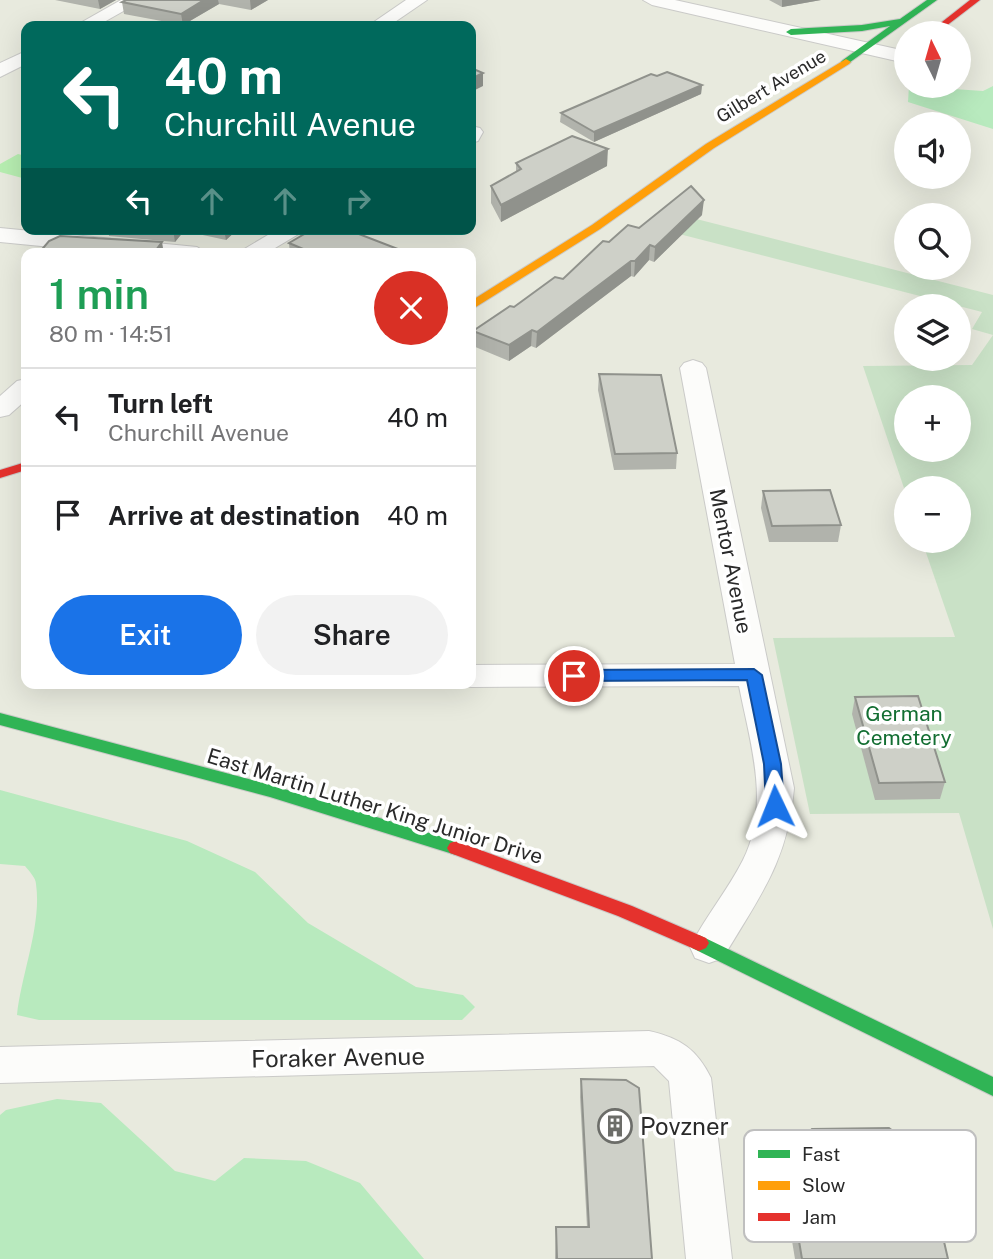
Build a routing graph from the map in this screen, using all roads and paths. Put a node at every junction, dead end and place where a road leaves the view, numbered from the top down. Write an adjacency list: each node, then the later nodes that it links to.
1 (134, 0): 6 (street)
2 (418, 0): 7 (street)
3 (652, 0): 12 (street)
4 (933, 0): 8 (main road, Gilbert Avenue)
5 (976, 0): 9 (main road)
6 (94, 21)
7 (385, 21)
8 (906, 21)
9 (948, 21)
10 (894, 23): 12 (main road)
11 (894, 30): 13 (main road, Gilbert Avenue)
12 (791, 32): 13 (street)
13 (867, 49): 14 (street); 20 (main road, Gilbert Avenue)
14 (894, 53)
15 (21, 60): 18 (street)
16 (894, 60): 17 (main road)
17 (884, 67)
18 (0, 71)
19 (723, 158): 20 (main road, Gilbert Avenue)
20 (630, 204): 27 (main road, Gilbert Avenue)
21 (0, 235): 22 (street)
22 (21, 235)
23 (71, 235): 25 (street)
24 (284, 235): 26 (street)
25 (157, 248)
26 (259, 248)
27 (476, 303)
28 (693, 368): 33 (street, Mentor Avenue)
29 (21, 391): 30 (street)
30 (0, 409)
31 (21, 468): 32 (main road)
32 (0, 474)
33 (754, 675): 34 (street); 36 (street, Mentor Avenue)
34 (476, 676)
35 (0, 719): 36 (main road, East Martin Luther King Junior Drive)
36 (709, 947): 38 (main road, East Martin Luther King Junior Drive)
37 (0, 1066): 39 (street, Foraker Avenue)
38 (993, 1087)
39 (709, 1259)

